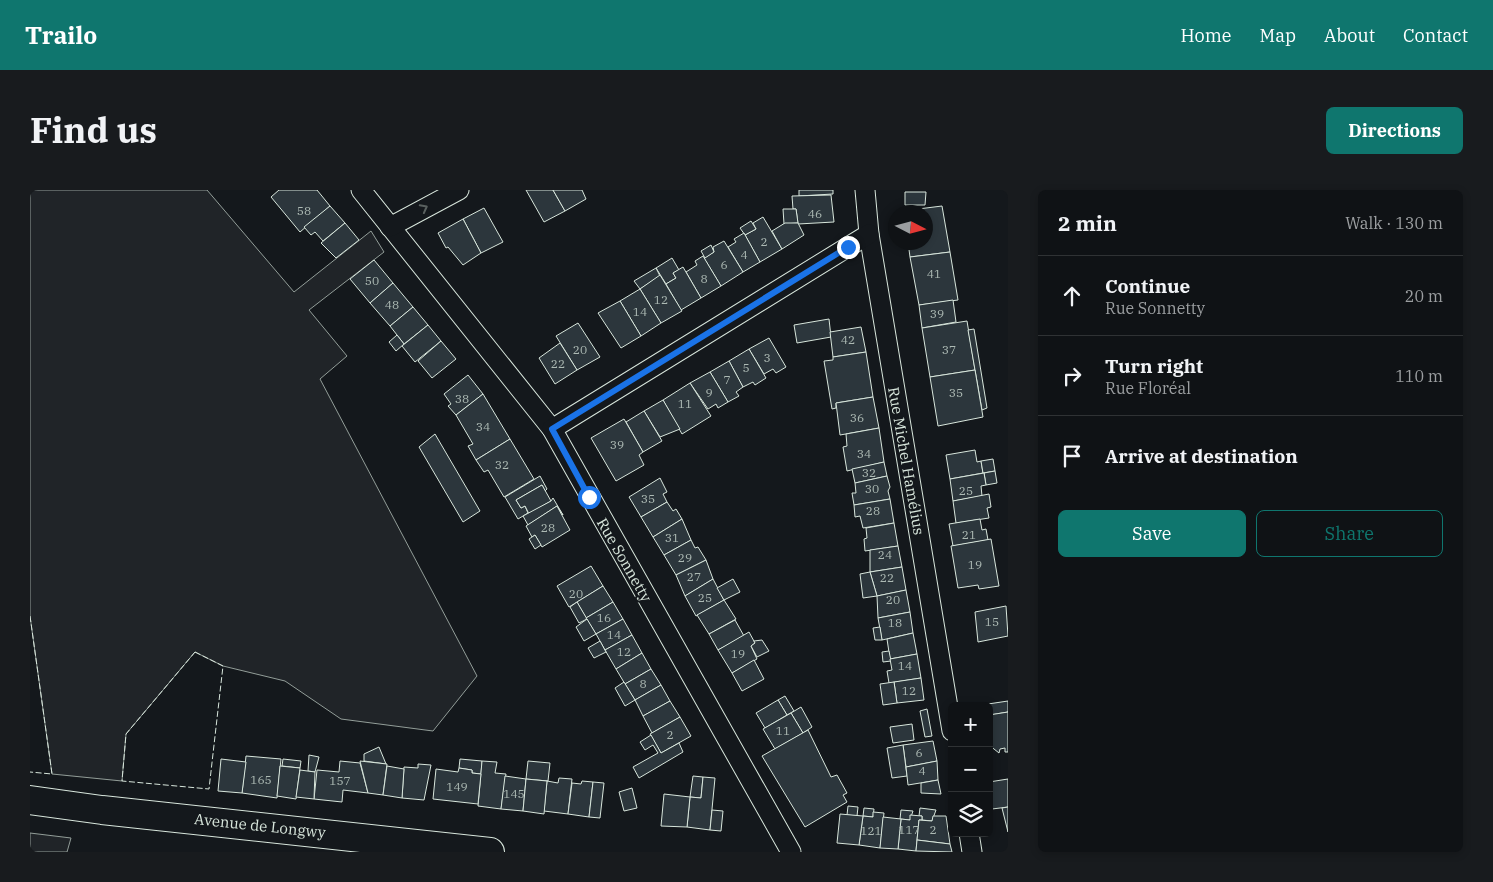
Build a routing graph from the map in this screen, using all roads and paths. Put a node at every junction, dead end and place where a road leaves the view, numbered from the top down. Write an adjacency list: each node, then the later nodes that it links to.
1 (361, 190): 4 (street, Rue Sonnetty)
2 (459, 190): 4 (street, one-way to 2)
3 (865, 190): 5 (street, Rue Michel Hamélius)
4 (390, 226): 6 (street, Rue Sonnetty)
5 (869, 234): 6 (street); 7 (street, Rue Michel Hamélius)
6 (552, 429): 11 (street, Rue Sonnetty)
7 (948, 707)
8 (30, 800): 10 (main road, Avenue de Longwy)
9 (970, 837): 12 (street)
10 (490, 852)
11 (791, 852)
12 (972, 852)

